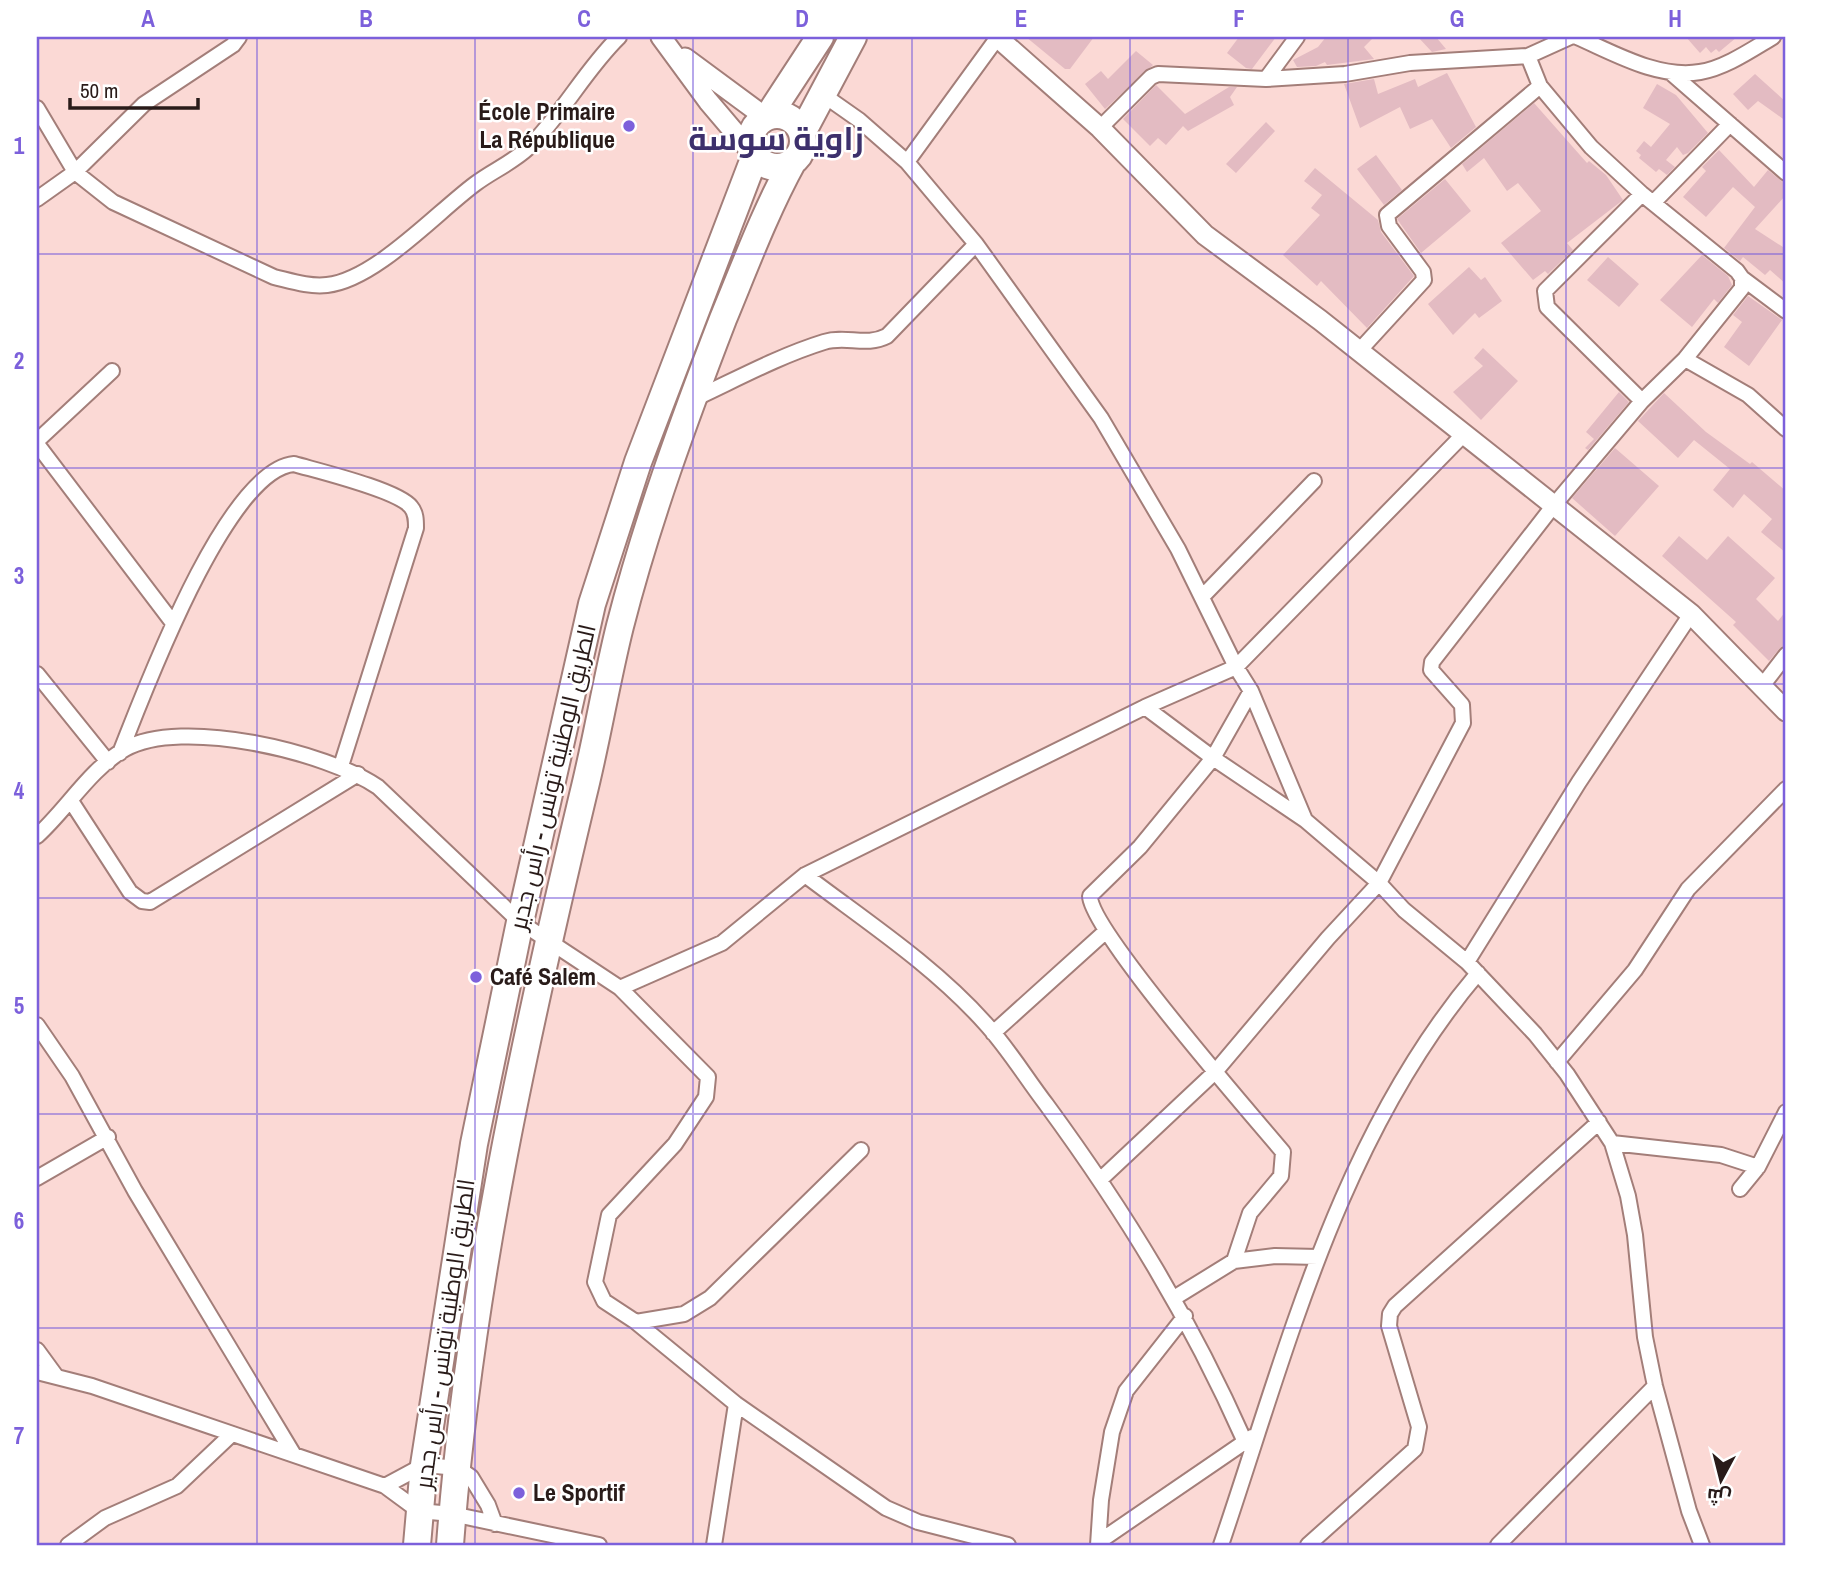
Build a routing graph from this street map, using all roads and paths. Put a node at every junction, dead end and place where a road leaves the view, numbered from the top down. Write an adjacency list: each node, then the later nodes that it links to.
1 (239, 37): 24 (street)
2 (619, 37): 24 (street)
3 (820, 37): 17 (highway)
4 (853, 37): 15 (highway)
5 (997, 37): 19 (street); 23 (street)
6 (1297, 37): 13 (street)
7 (1570, 37): 11 (street)
8 (1577, 37): 12 (street)
9 (1773, 37): 12 (street)
10 (667, 43): 17 (street); 21 (street)
11 (1528, 56): 13 (street); 14 (street)
12 (1670, 72): 18 (street)
13 (1266, 79): 19 (street)
14 (1540, 86): 26 (street); 31 (street)
15 (822, 94): 20 (highway); 23 (street)
16 (37, 108): 24 (street)
17 (767, 116): 20 (highway); 21 (highway)
18 (1730, 124): 25 (street); 26 (street)
19 (1100, 128): 31 (street)
20 (802, 133): 22 (highway)
21 (754, 155): 22 (highway); 62 (highway, الطريق الوطنية تونس - رأس جدير)
22 (793, 162): 34 (highway, الطريق الوطنية تونس - رأس جدير)
23 (907, 162): 28 (street)
24 (75, 172): 27 (street)
25 (1786, 173)
26 (1647, 198): 29 (street); 35 (street)
27 (37, 199)
28 (976, 244): 34 (street); 41 (street)
29 (1742, 278): 30 (street); 32 (street)
30 (1786, 311)
31 (1359, 351): 37 (street)
32 (1685, 359): 35 (street); 36 (street)
33 (112, 371): 38 (street)
34 (691, 401): 64 (highway, الطريق الوطنية تونس - رأس جدير)
35 (1642, 401): 40 (street)
36 (1786, 429)
37 (1463, 435): 40 (street); 45 (street)
38 (37, 442): 43 (street)
39 (1314, 481): 41 (street)
40 (1554, 505): 42 (street); 61 (street)
41 (1202, 597): 45 (street)
42 (1691, 614): 47 (street); 65 (street)
43 (173, 623): 51 (street); 54 (street)
44 (1786, 655): 47 (street)
45 (1236, 667): 48 (street); 49 (street)
46 (37, 674): 53 (street)
47 (1762, 686): 50 (street)
48 (1251, 691): 52 (street); 58 (street)
49 (1144, 707): 52 (street); 60 (street)
50 (1786, 710)
51 (120, 753): 53 (street); 54 (street)
52 (1213, 758): 58 (street); 63 (street)
53 (107, 762): 57 (street)
54 (341, 766): 55 (street)
55 (358, 774): 57 (street); 62 (street)
56 (1786, 789): 70 (street)
57 (71, 801): 59 (street)
58 (1305, 820): 61 (street)
59 (37, 836)
60 (805, 875): 67 (street); 69 (street)
61 (1380, 883): 65 (street); 71 (street)
62 (520, 922): 64 (street); 95 (highway, الطريق الوطنية تونس - رأس جدير)
63 (1105, 932): 69 (street); 71 (street)
64 (547, 939): 67 (street); 96 (highway, الطريق الوطنية تونس - رأس جدير)
65 (1467, 962): 66 (street)
66 (1478, 973): 70 (street); 81 (street)
67 (620, 988): 85 (street)
68 (37, 1025): 74 (street)
69 (993, 1033): 79 (street)
70 (1557, 1062): 73 (street)
71 (1215, 1072): 79 (street); 82 (street)
72 (1786, 1112): 77 (street)
73 (1599, 1122): 75 (street); 110 (street)
74 (108, 1137): 78 (street); 94 (street)
75 (1612, 1143): 77 (street); 89 (street)
76 (861, 1150): 85 (street)
77 (1758, 1167): 80 (street)
78 (37, 1178)
79 (1101, 1180): 83 (street)
80 (1740, 1189)
81 (1318, 1257): 82 (street); 91 (street)
82 (1234, 1261): 83 (street)
83 (1174, 1298): 84 (street)
84 (1185, 1316): 93 (street); 102 (street)
85 (636, 1322): 90 (street)
86 (37, 1350): 88 (street)
87 (37, 1372): 88 (street)
88 (56, 1376): 92 (street)
89 (1655, 1386): 111 (street); 112 (street)
90 (736, 1404): 107 (street); 108 (street)
91 (1259, 1433): 93 (street); 109 (street)
92 (232, 1434): 94 (street); 103 (street)
93 (1245, 1442): 102 (street)
94 (294, 1455): 97 (street)
95 (424, 1465): 96 (street); 97 (street); 98 (highway, الطريق الوطنية تونس - رأس جدير)
96 (458, 1468): 99 (highway, الطريق الوطنية تونس - رأس جدير); 100 (street)
97 (384, 1486): 98 (street)
98 (419, 1511): 99 (street); 104 (highway, الطريق الوطنية تونس - رأس جدير)
99 (452, 1514): 100 (street); 105 (highway, الطريق الوطنية تونس - رأس جدير)
100 (495, 1524): 101 (street)
101 (578, 1543): 106 (street)
102 (1099, 1543)
103 (68, 1545)
104 (417, 1545)
105 (450, 1545)
106 (598, 1545)
107 (714, 1545)
108 (1008, 1545)
109 (1221, 1545)
110 (1308, 1545)
111 (1498, 1545)
112 (1702, 1545)

